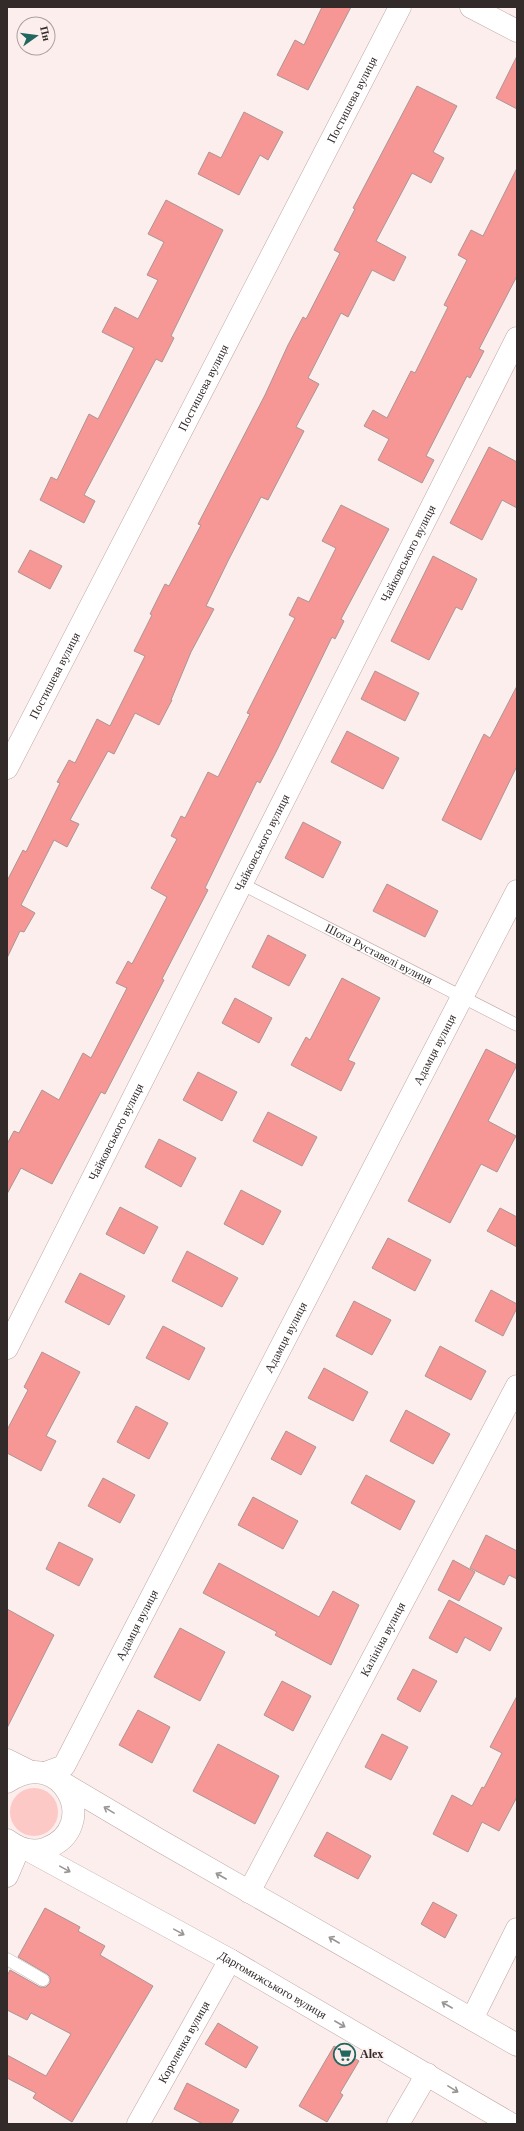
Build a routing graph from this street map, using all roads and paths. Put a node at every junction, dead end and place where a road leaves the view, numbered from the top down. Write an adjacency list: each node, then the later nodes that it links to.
1 (400, 7): 5 (street, Постишева вулиця)
2 (471, 7): 3 (street)
3 (517, 31)
4 (517, 338): 6 (street, Чайковського вулиця)
5 (7, 768)
6 (240, 883): 8 (lane, Шота Руставелі вулиця); 10 (street, Чайковського вулиця)
7 (517, 891): 8 (street, Адамця вулиця)
8 (463, 997): 9 (lane, Шота Руставелі вулиця); 13 (street, Адамця вулиця)
9 (517, 1025)
10 (7, 1348)
11 (517, 1386): 17 (street, Калініна вулиця)
12 (7, 1760): 13 (street)
13 (45, 1775): 14 (street, Адамця вулиця); 15 (street); 17 (street, one-way to 13)
14 (7, 1782)
15 (19, 1846): 16 (street); 20 (street, Даргомижського вулиця, one-way to 20)
16 (7, 1876)
17 (250, 1892): 22 (street, one-way to 17)
18 (517, 1929): 22 (street)
19 (7, 1960): 21 (lane)
20 (230, 1960): 24 (street, Даргомижського вулиця, one-way to 24); 25 (street, Короленка вулиця)
21 (43, 1980)
22 (472, 2019): 23 (street)
23 (517, 2045)
24 (427, 2074): 26 (street); 27 (street, Даргомижського вулиця, one-way to 27)
25 (138, 2124)
26 (398, 2124)
27 (511, 2124)

